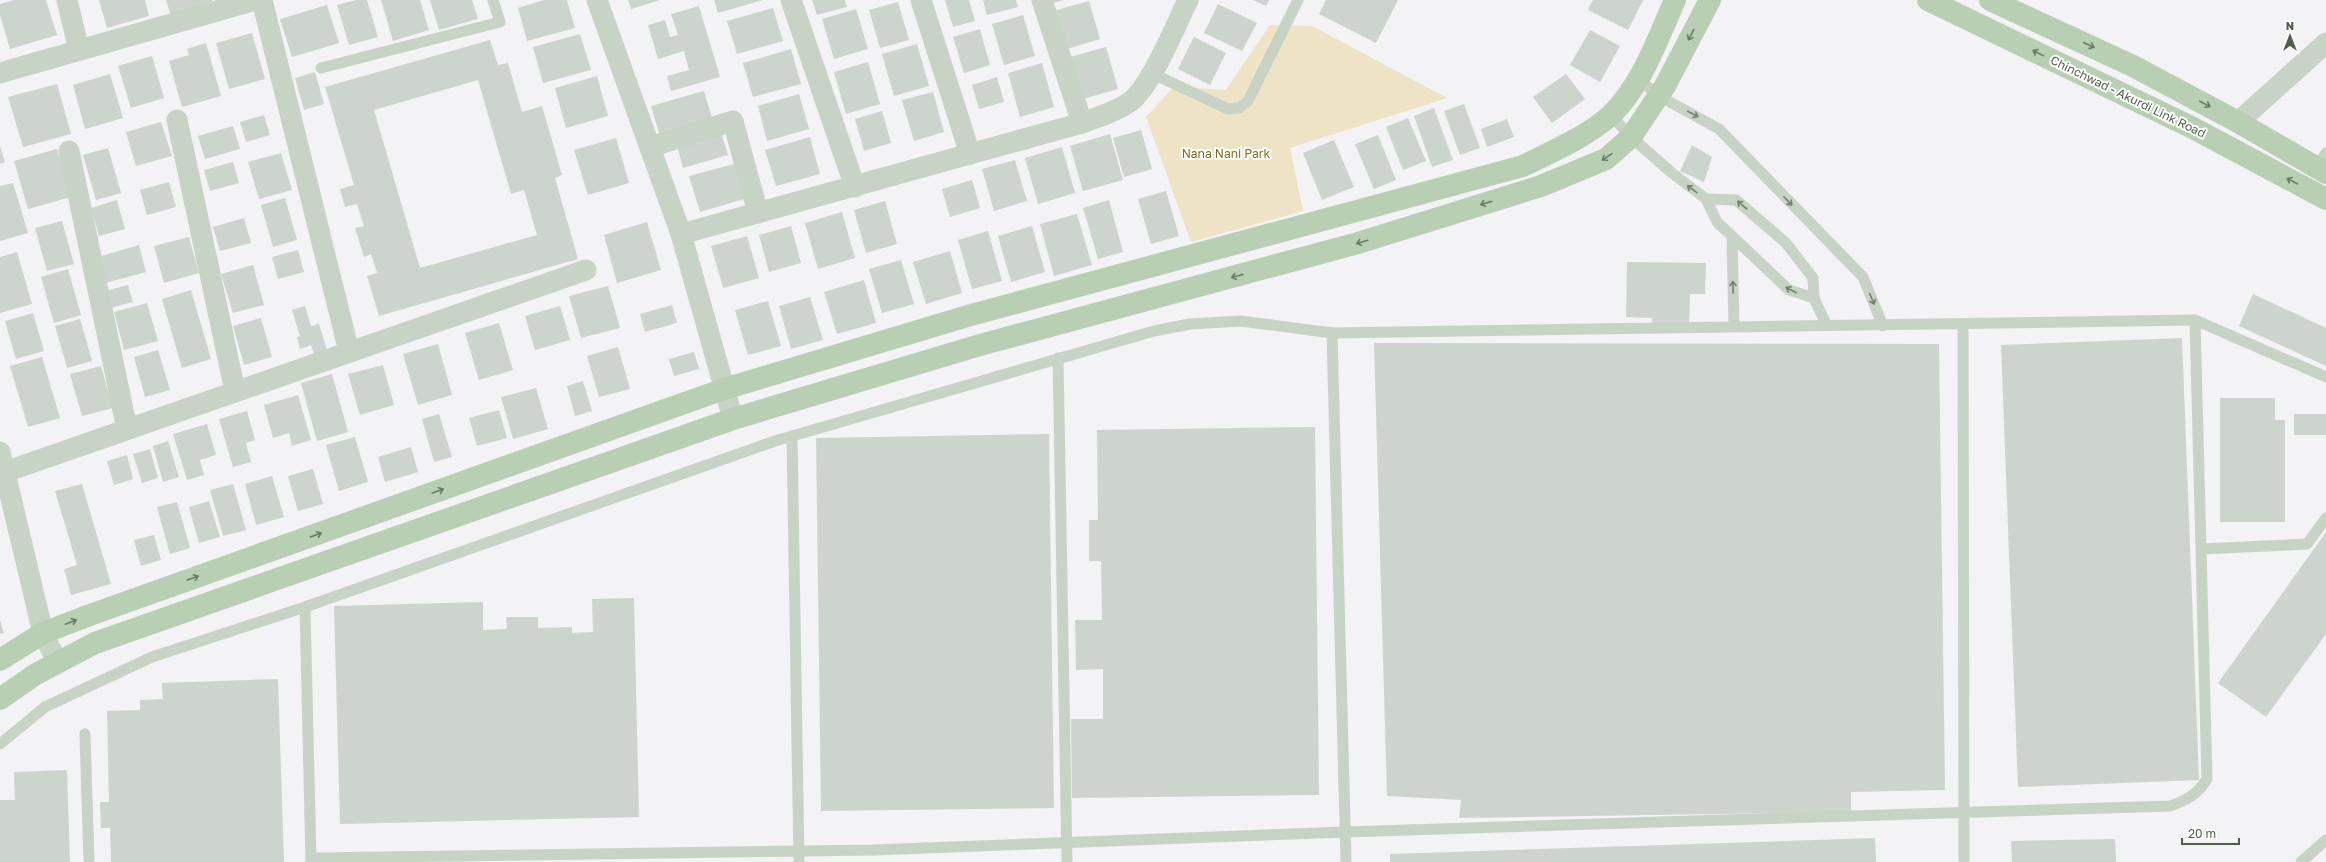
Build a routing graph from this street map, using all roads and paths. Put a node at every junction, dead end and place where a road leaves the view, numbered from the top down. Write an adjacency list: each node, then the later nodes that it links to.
1 (67, 0): 16 (street)
2 (255, 0): 16 (street)
3 (262, 0): 45 (street)
4 (493, 0): 17 (lane)
5 (598, 0): 27 (street)
6 (791, 0): 31 (street)
7 (921, 0): 29 (street)
8 (1042, 0): 25 (street)
9 (1188, 0): 19 (street)
10 (1298, 0): 19 (lane)
11 (1675, 0): 20 (main road)
12 (1710, 0): 21 (main road, one-way to 21)
13 (1928, 0): 33 (main road, Chinchwad - Akurdi Link Road, one-way to 13)
14 (1990, 0): 24 (main road, one-way to 24)
15 (2326, 43): 24 (street)
16 (79, 50): 18 (street)
17 (321, 68)
18 (0, 73)
19 (1152, 73): 25 (street)
20 (1638, 79): 21 (lane); 22 (main road)
21 (1659, 96): 26 (main road); 43 (lane, one-way to 43)
22 (1611, 115): 26 (lane); 48 (main road)
23 (176, 120): 49 (street)
24 (2238, 122): 30 (main road)
25 (1082, 123): 29 (street)
26 (1631, 137): 32 (lane, one-way to 26); 50 (main road, one-way to 50)
27 (650, 147): 34 (street); 35 (street)
28 (69, 151): 51 (street)
29 (970, 154): 31 (street)
30 (2323, 165)
31 (855, 187): 34 (street)
32 (1706, 199): 36 (lane); 38 (lane, one-way to 32)
33 (2326, 199)
34 (758, 213): 35 (street)
35 (681, 234): 48 (street)
36 (1732, 236): 38 (lane, one-way to 36); 42 (lane, one-way to 36)
37 (586, 270): 45 (street)
38 (1814, 298): 40 (lane)
39 (2195, 320): 41 (lane); 47 (lane); 55 (lane)
40 (1826, 324): 42 (lane); 43 (lane)
41 (1963, 324): 43 (lane); 63 (lane)
42 (1734, 326): 44 (lane)
43 (1883, 326)
44 (1332, 333): 46 (lane); 64 (lane)
45 (349, 352): 49 (street)
46 (1058, 358): 52 (lane); 66 (lane)
47 (2326, 377)
48 (724, 389): 50 (street); 57 (main road, one-way to 48)
49 (235, 392): 51 (street)
50 (733, 419): 59 (main road)
51 (127, 429): 53 (street)
52 (792, 436): 56 (lane); 67 (lane)
53 (2, 462): 57 (street)
54 (2326, 518): 55 (lane)
55 (2202, 550): 63 (lane)
56 (304, 607): 62 (lane); 68 (lane)
57 (43, 633): 58 (main road); 59 (street)
58 (0, 660)
59 (57, 662): 60 (main road)
60 (0, 698)
61 (85, 734): 69 (lane)
62 (0, 744)
63 (1964, 812): 64 (lane); 72 (lane)
64 (1346, 832): 66 (lane); 71 (lane)
65 (2326, 840): 73 (lane)
66 (1066, 842): 67 (lane); 70 (lane)
67 (799, 856): 68 (lane)
68 (311, 860)
69 (89, 862)
70 (1067, 862)
71 (1346, 862)
72 (1964, 862)
73 (2301, 862)

